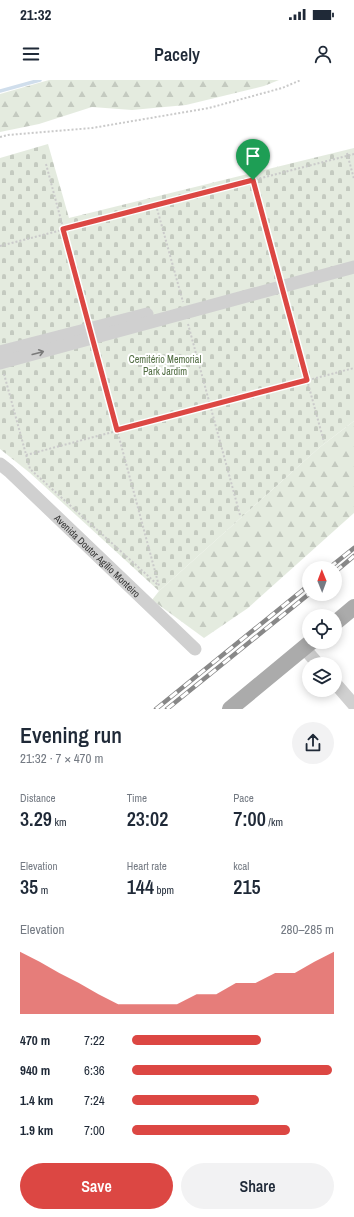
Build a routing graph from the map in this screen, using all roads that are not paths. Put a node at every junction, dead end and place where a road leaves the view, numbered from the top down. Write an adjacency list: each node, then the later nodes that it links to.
1 (354, 259): 3 (street)
2 (354, 267): 3 (street)
3 (281, 283): 4 (street)
4 (91, 333): 5 (street); 6 (street, one-way to 4)
5 (0, 352)
6 (0, 363)
7 (0, 464): 10 (street, Avenida Doutor Agílio Monteiro)
8 (354, 607): 9 (main road)
9 (342, 617)
10 (195, 648)
11 (303, 649): 14 (main road)
12 (342, 691): 13 (street)
13 (354, 705)
14 (230, 709)

